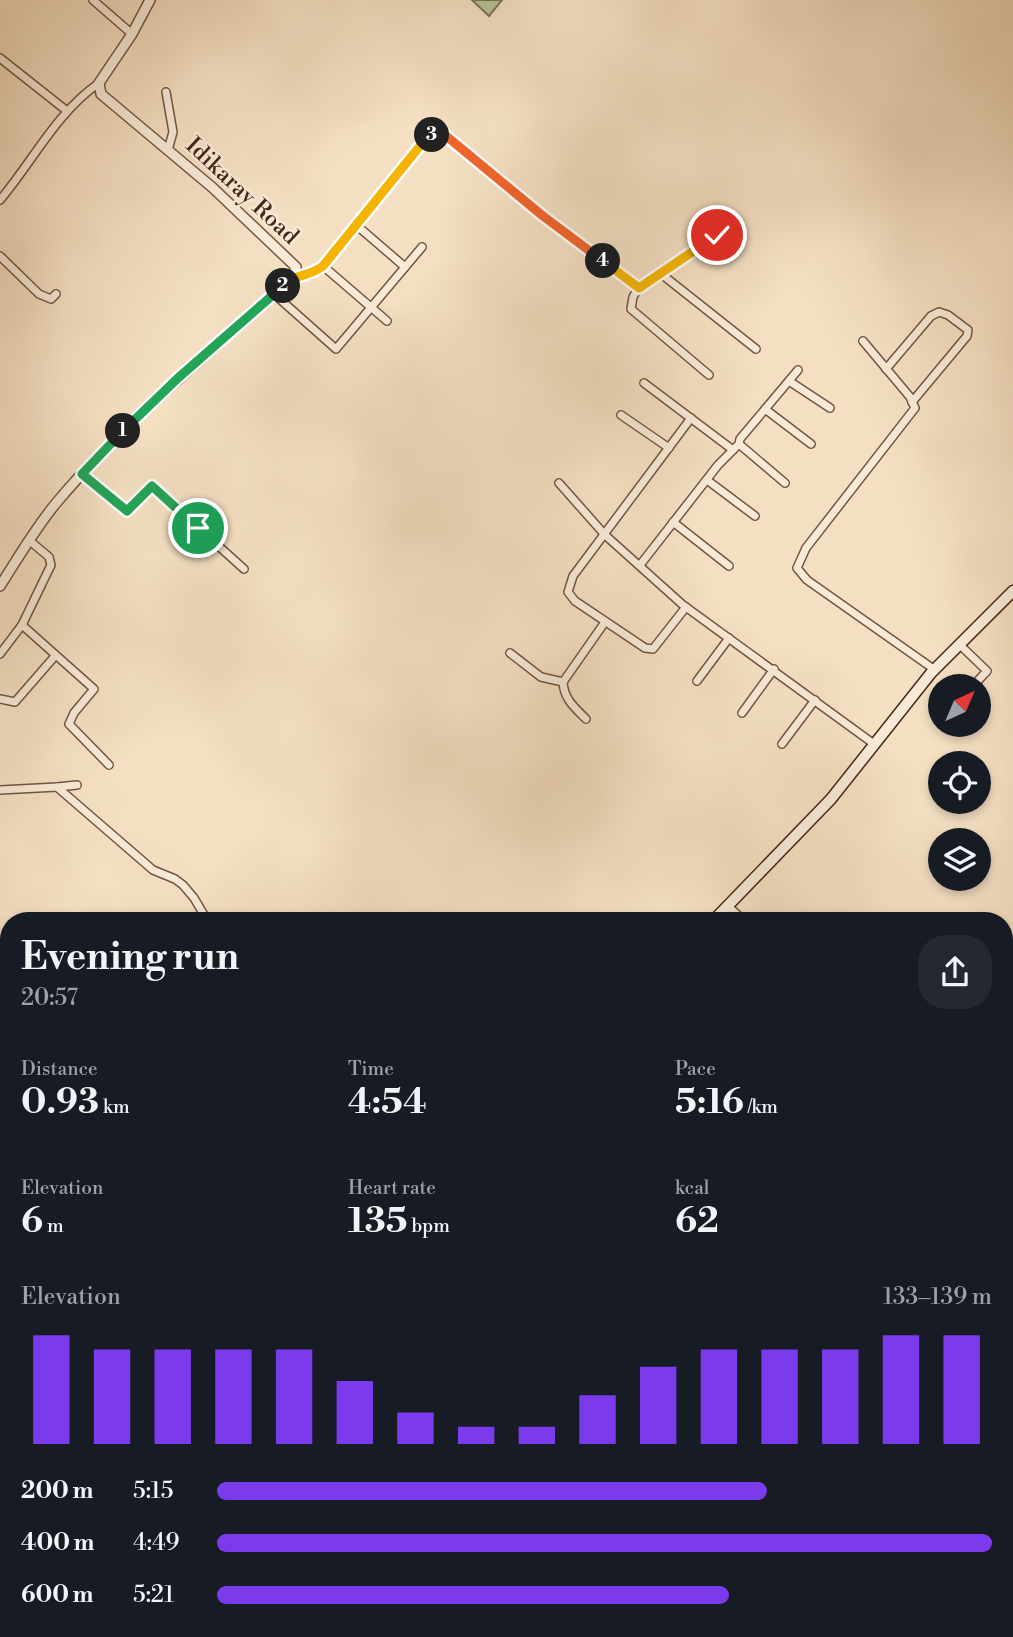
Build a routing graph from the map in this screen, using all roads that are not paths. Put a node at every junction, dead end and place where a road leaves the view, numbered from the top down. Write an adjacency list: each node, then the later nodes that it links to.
1 (93, 0): 3 (street)
2 (150, 0): 3 (street)
3 (132, 34): 5 (street)
4 (0, 58): 7 (street)
5 (99, 83): 7 (street); 8 (street, Idikaray Road)
6 (166, 92): 8 (street)
7 (66, 111): 9 (street)
8 (169, 149): 17 (street, Idikaray Road)
9 (0, 200)
10 (355, 224): 14 (street); 15 (street); 18 (street)
11 (717, 235): 16 (street)
12 (422, 247): 15 (street)
13 (0, 256): 19 (street)
14 (323, 266): 17 (street); 21 (street)
15 (405, 267): 21 (street)
16 (660, 273): 18 (street); 24 (street)
17 (293, 277): 20 (street, Idikaray Road)
18 (639, 288): 27 (street)
19 (56, 294)
20 (274, 294): 21 (street); 38 (street, Idikaray Road)
21 (371, 307): 22 (street)
22 (387, 320)
23 (863, 341): 25 (street)
24 (756, 349)
25 (886, 369): 30 (street); 30 (street)
26 (798, 370): 28 (street)
27 (709, 375)
28 (789, 381): 31 (street); 32 (street)
29 (644, 383): 34 (street)
30 (912, 402): 60 (street)
31 (830, 408)
32 (765, 409): 35 (street); 36 (street)
33 (621, 415): 37 (street)
34 (691, 418): 36 (street); 37 (street)
35 (811, 444)
36 (736, 447): 39 (street); 40 (street)
37 (669, 448): 44 (street)
38 (82, 474): 45 (street, Idikaray Road); 48 (street)
39 (707, 480): 42 (street); 43 (street)
40 (785, 482)
41 (559, 483): 44 (street)
42 (755, 516)
43 (673, 522): 46 (street); 47 (street)
44 (605, 534): 46 (street); 52 (street)
45 (30, 541): 49 (street, Idikaray Road); 53 (street)
46 (640, 565): 51 (street)
47 (729, 566)
48 (244, 569)
49 (0, 586)
50 (1013, 591): 55 (main road)
51 (686, 607): 52 (street); 54 (street)
52 (605, 622): 63 (street)
53 (22, 625): 57 (street); 58 (street)
54 (729, 638): 59 (street); 62 (street)
55 (960, 645): 60 (main road); 61 (street)
56 (510, 653): 63 (street)
57 (0, 654)
58 (55, 656): 64 (street); 70 (street)
59 (774, 669): 65 (street); 66 (street)
60 (935, 670): 69 (main road)
61 (984, 674)
62 (697, 681)
63 (563, 682): 67 (street)
64 (0, 699)
65 (815, 700): 68 (street); 69 (street)
66 (742, 713)
67 (586, 719)
68 (782, 744)
69 (874, 744): 74 (main road)
70 (109, 765)
71 (77, 785): 72 (street)
72 (57, 787): 73 (street); 75 (street)
73 (0, 790)
74 (728, 906): 76 (main road); 77 (street)
75 (202, 912)
76 (722, 912)
77 (734, 912)

